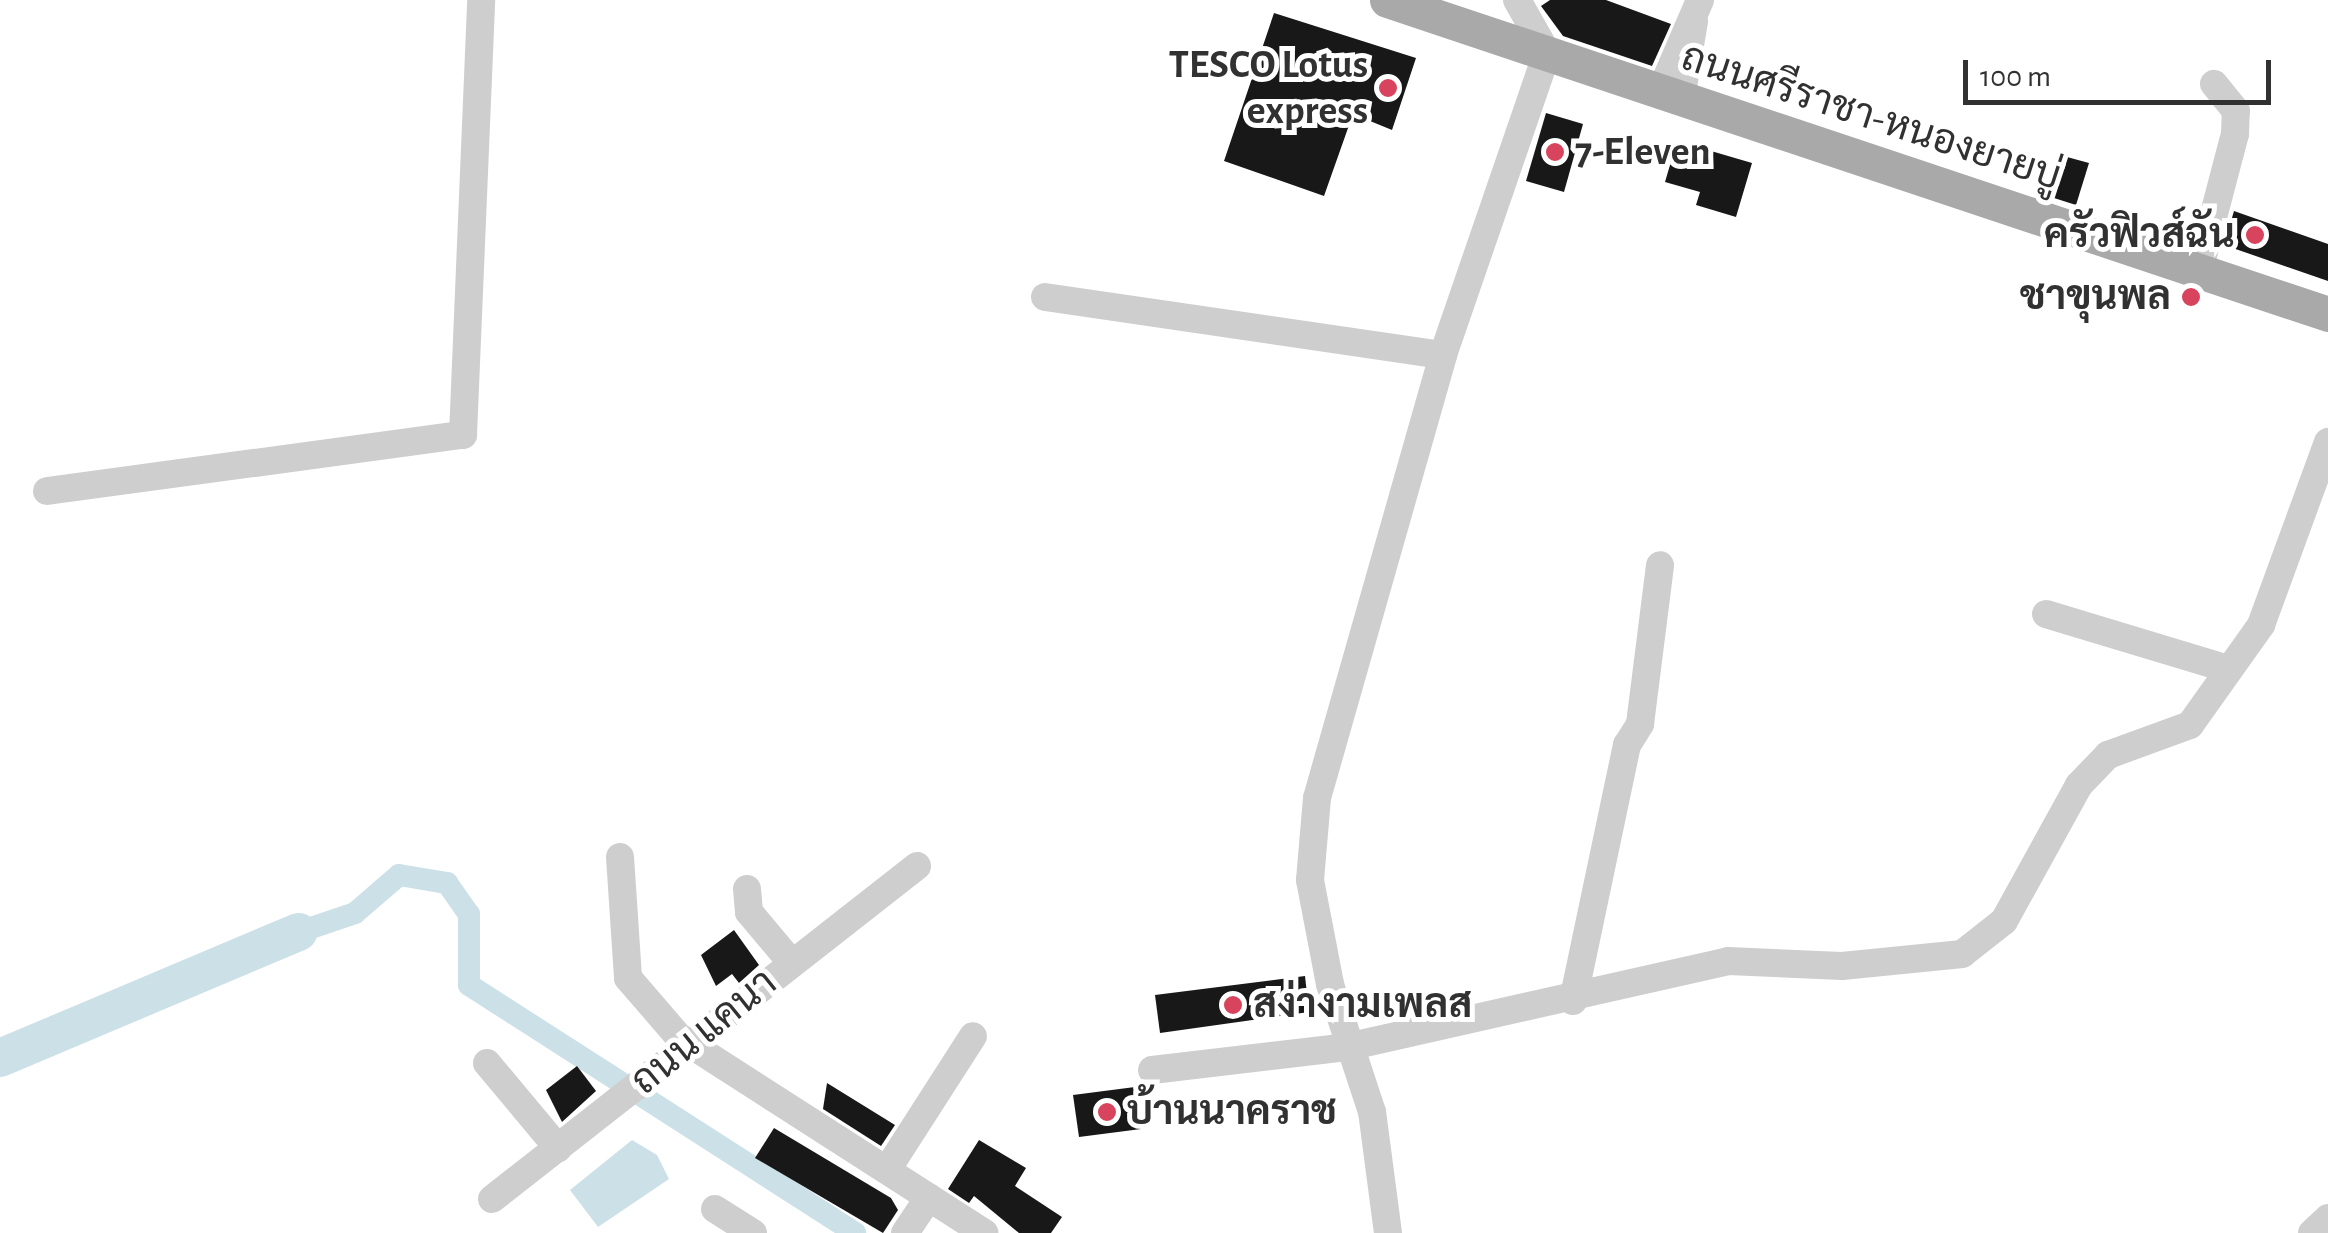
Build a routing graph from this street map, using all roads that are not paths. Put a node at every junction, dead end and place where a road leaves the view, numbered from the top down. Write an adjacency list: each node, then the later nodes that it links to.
1 (482, 0): 13 (street)
2 (1387, 0): 5 (main road, ถนนศรีราชา-หนองยายบู่)
3 (1517, 0): 5 (street)
4 (1697, 7): 7 (street)
5 (1547, 53): 7 (main road, ถนนศรีราชา-หนองยายบู่); 11 (street)
6 (2214, 84): 8 (street)
7 (1670, 96): 8 (main road, ถนนศรีราชา-หนองยายบู่)
8 (2198, 271): 10 (main road, ถนนศรีราชา-หนองยายบู่)
9 (1045, 297): 11 (street)
10 (2328, 314)
11 (1444, 355): 24 (street)
12 (2328, 442): 16 (street)
13 (47, 490)
14 (1660, 565): 21 (street)
15 (2046, 614): 16 (street)
16 (2228, 669): 21 (street)
17 (620, 857): 23 (street)
18 (917, 866): 20 (street, ถนน แคนา)
19 (747, 889): 20 (street)
20 (790, 961): 23 (street, ถนน แคนา)
21 (1574, 1001): 24 (street)
22 (973, 1036): 28 (street)
23 (691, 1044): 27 (street, ถนน แคนา); 28 (street)
24 (1347, 1047): 26 (street); 36 (street)
25 (487, 1063): 27 (street)
26 (1152, 1070)
27 (558, 1148): 30 (street, ถนน แคนา)
28 (887, 1170): 29 (street)
29 (929, 1197): 34 (street); 35 (street)
30 (492, 1200)
31 (715, 1209): 33 (street)
32 (2328, 1218): 37 (street)
33 (752, 1233)
34 (906, 1233)
35 (984, 1233)
36 (1388, 1233)
37 (2312, 1233)

